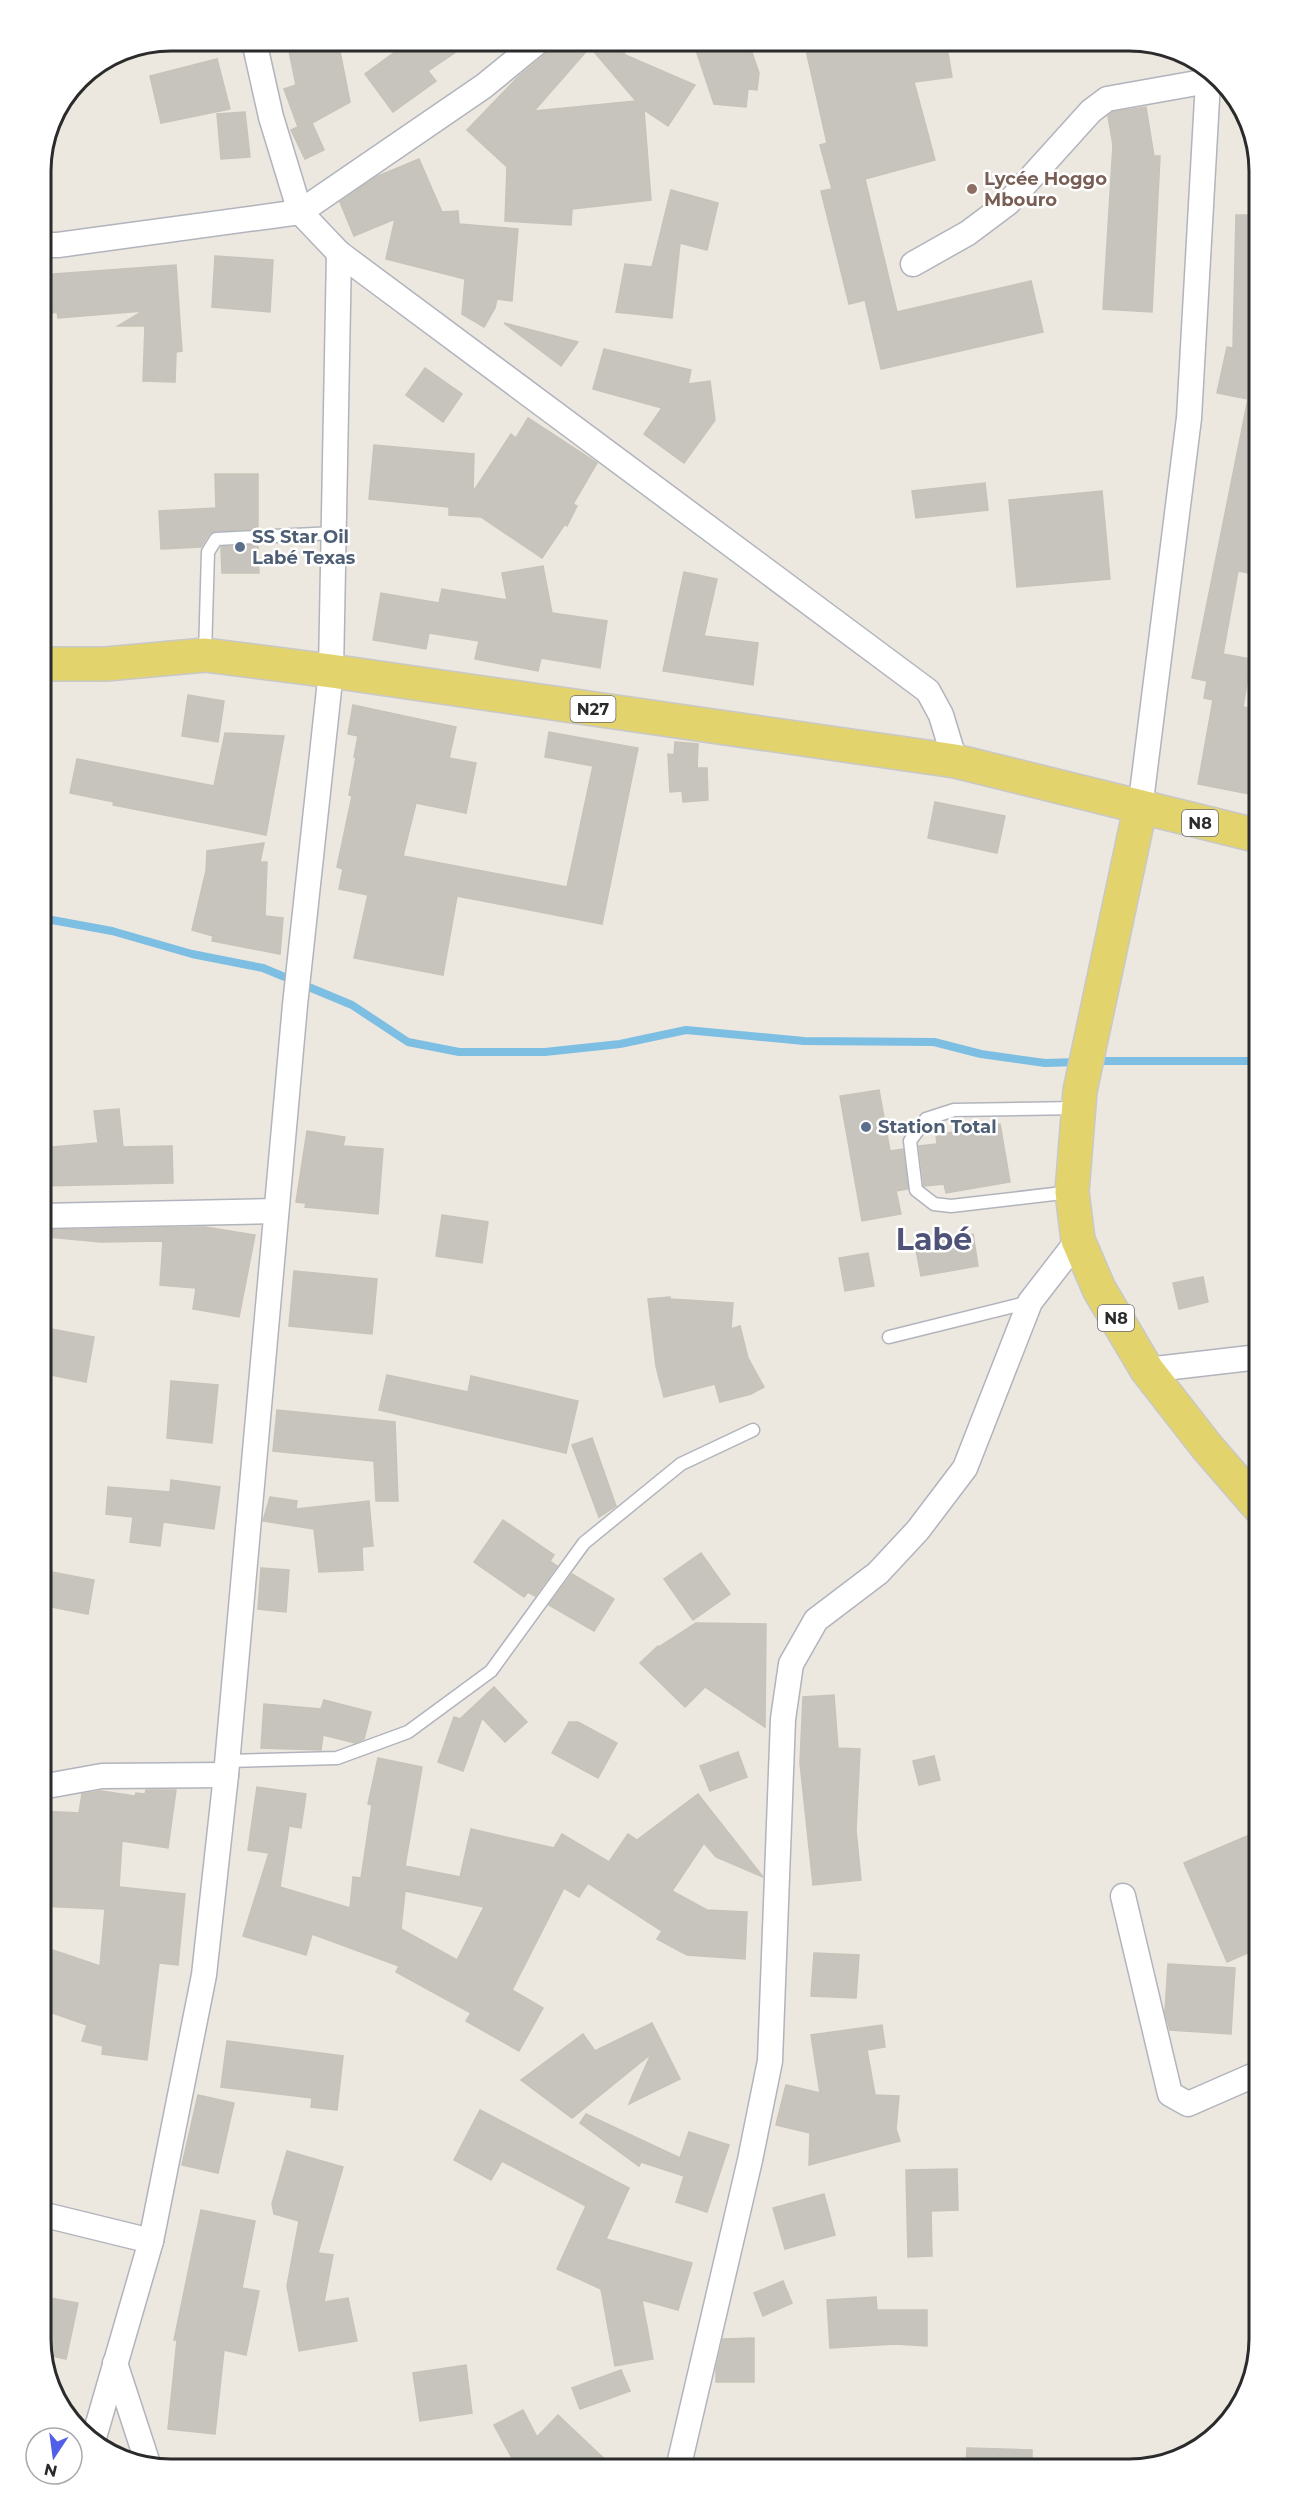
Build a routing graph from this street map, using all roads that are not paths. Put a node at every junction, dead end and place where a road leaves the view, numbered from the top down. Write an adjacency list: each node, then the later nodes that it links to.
1 (256, 51): 5 (street)
2 (526, 51): 5 (street)
3 (1201, 75): 8 (street)
4 (1207, 80): 14 (street)
5 (300, 212): 6 (street); 7 (street)
6 (51, 245)
7 (339, 253): 9 (street); 13 (street)
8 (913, 264)
9 (334, 533): 10 (lane); 12 (street)
10 (205, 655): 11 (main road, N27); 12 (main road, N27)
11 (51, 664)
12 (332, 671): 13 (main road, N27); 18 (street)
13 (955, 761): 14 (main road, N27)
14 (1140, 809): 15 (main road, N8); 16 (main road, N8)
15 (1249, 834)
16 (1080, 1100): 17 (main road, N8); 17 (lane)
17 (1072, 1192): 20 (main road, N8)
18 (276, 1211): 19 (street); 27 (street)
19 (51, 1216)
20 (1078, 1240): 21 (street); 24 (main road, N8)
21 (1030, 1302): 22 (lane); 36 (street)
22 (889, 1337)
23 (1249, 1358): 24 (street)
24 (1148, 1370): 26 (main road, N8)
25 (753, 1430): 27 (lane)
26 (1249, 1495)
27 (226, 1768): 28 (street); 32 (street)
28 (51, 1785)
29 (1124, 1896): 30 (street)
30 (1249, 2078)
31 (51, 2217): 32 (street)
32 (151, 2241): 33 (street)
33 (115, 2362): 34 (street); 35 (street)
34 (96, 2432)
35 (146, 2457)
36 (680, 2459)

